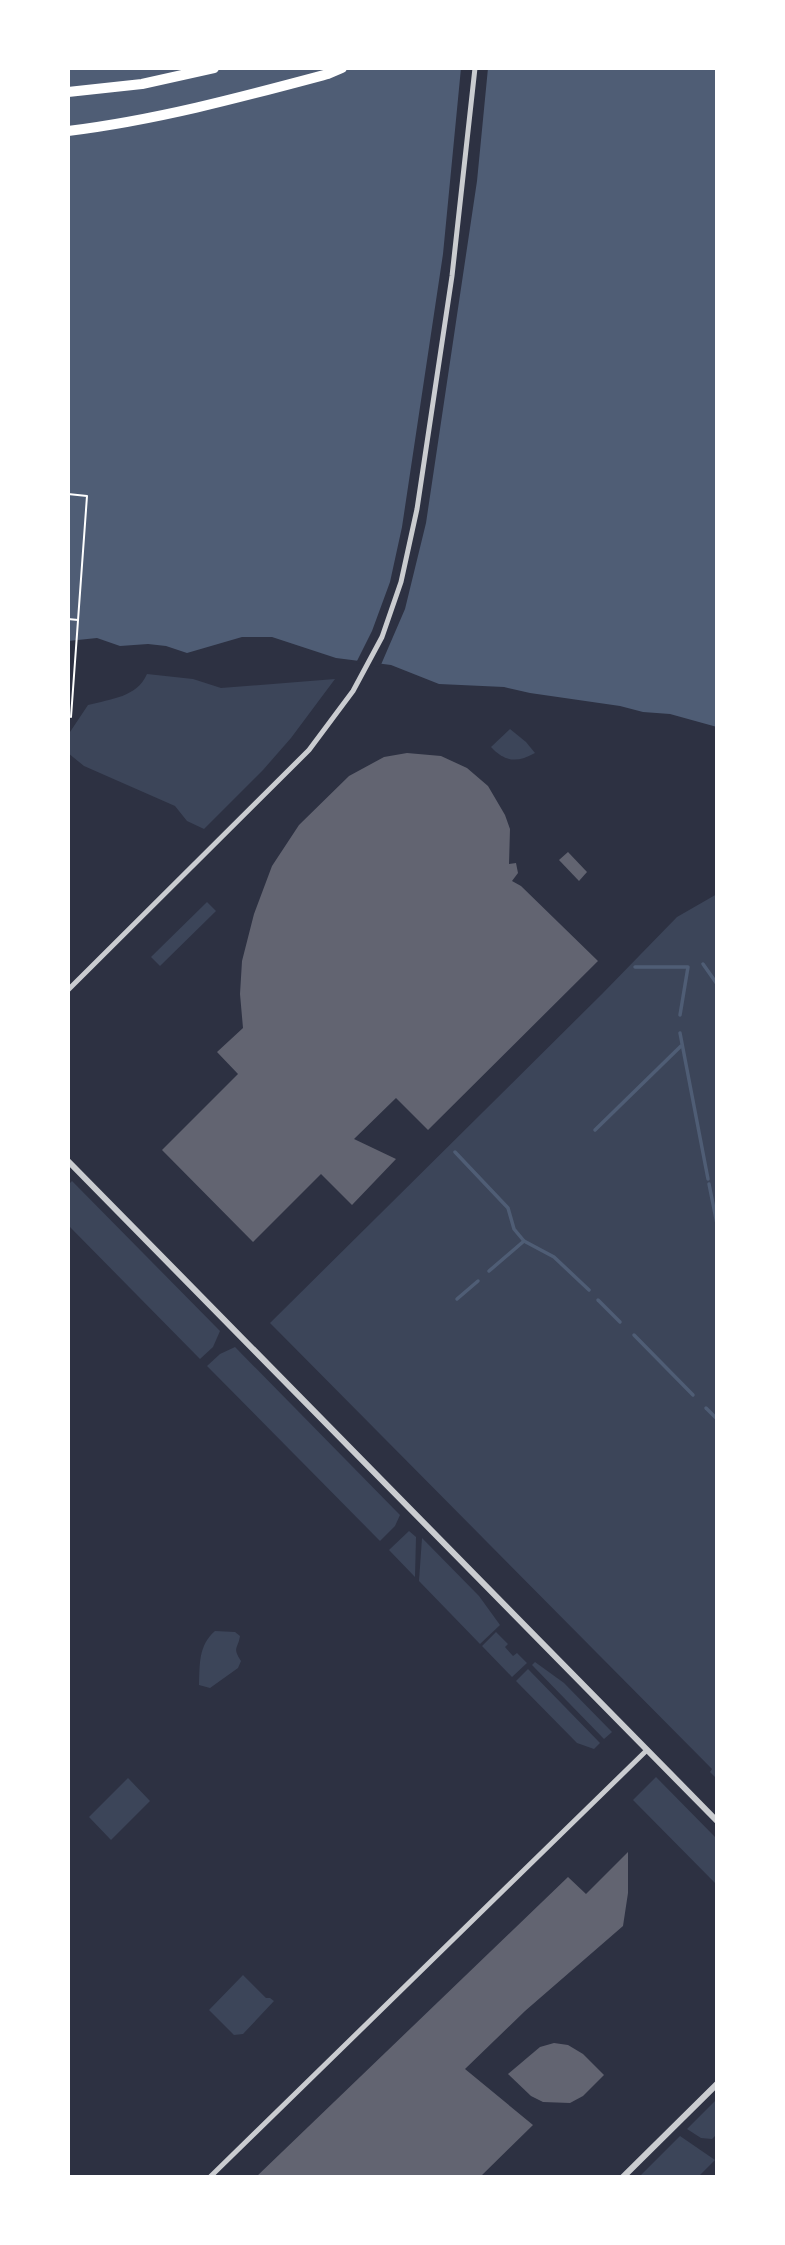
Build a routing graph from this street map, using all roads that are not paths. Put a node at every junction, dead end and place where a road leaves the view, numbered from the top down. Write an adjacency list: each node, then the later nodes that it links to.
1 (214, 68): 4 (highway)
2 (342, 68): 5 (highway)
3 (475, 68): 6 (street)
4 (68, 92)
5 (68, 131)
6 (68, 990)
7 (68, 1161): 8 (street)
8 (647, 1750): 9 (street); 11 (street)
9 (717, 1821)
10 (717, 2084): 12 (street)
11 (210, 2177)
12 (623, 2177)

